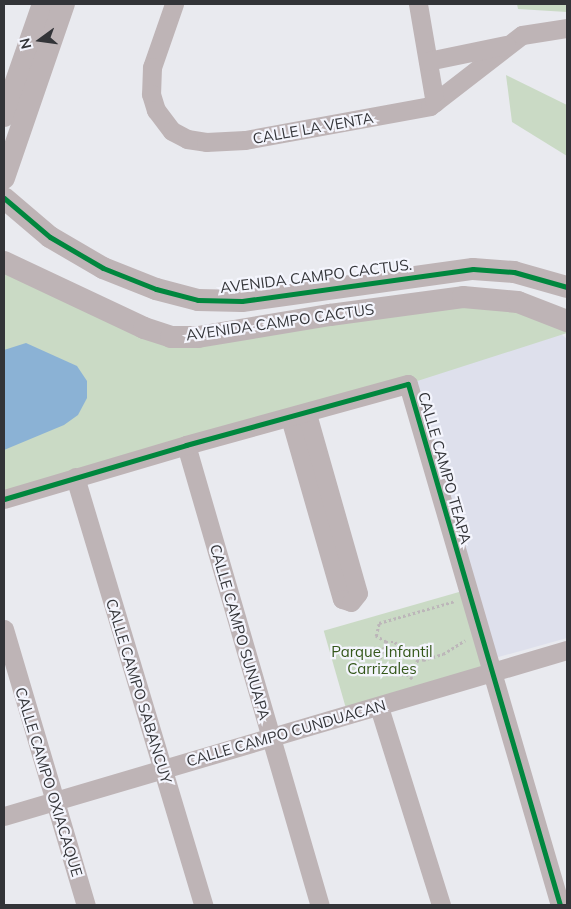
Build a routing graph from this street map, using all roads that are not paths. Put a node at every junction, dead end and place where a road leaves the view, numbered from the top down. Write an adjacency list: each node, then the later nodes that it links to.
1 (43, 4): 9 (street)
2 (64, 4): 10 (street)
3 (174, 4): 8 (street, CALLE LA VENTA)
4 (418, 4): 7 (street)
5 (567, 28): 6 (street, CALLE LA VENTA)
6 (509, 44): 7 (street); 8 (street, CALLE LA VENTA)
7 (428, 61): 8 (street)
8 (435, 103)
9 (4, 116)
10 (4, 178)
11 (4, 198): 13 (street, AVENIDA CAMPO CACTUS.)
12 (4, 262): 14 (street, AVENIDA CAMPO CACTUS)
13 (567, 287)
14 (567, 321)
15 (299, 416): 15 (street); 16 (street, CALLE CAMPO TEAPA); 21 (street, CALLE CAMPO TEAPA)
16 (186, 445): 17 (street, CALLE CAMPO TEAPA); 23 (street, CALLE CAMPO SUNUAPA)
17 (75, 477): 18 (street, CALLE CAMPO TEAPA); 24 (street, CALLE CAMPO SABANCUY)
18 (4, 500)
19 (4, 629): 25 (street, CALLE CAMPO OXIACAQUE)
20 (567, 650): 21 (street, CALLE CAMPO CUNDUACAN)
21 (490, 672): 22 (street, CALLE CAMPO CUNDUACAN); 31 (street, CALLE CAMPO TEAPA)
22 (379, 707): 23 (street, CALLE CAMPO CUNDUACAN); 30 (street)
23 (270, 737): 24 (street, CALLE CAMPO CUNDUACAN); 29 (street, CALLE CAMPO SUNUAPA)
24 (163, 769): 25 (street, CALLE CAMPO CUNDUACAN); 28 (street, CALLE CAMPO SABANCUY)
25 (55, 801): 26 (street, CALLE CAMPO CUNDUACAN); 27 (street, CALLE CAMPO OXIACAQUE)
26 (4, 816)
27 (86, 905)
28 (203, 905)
29 (320, 905)
30 (441, 905)
31 (560, 905)

